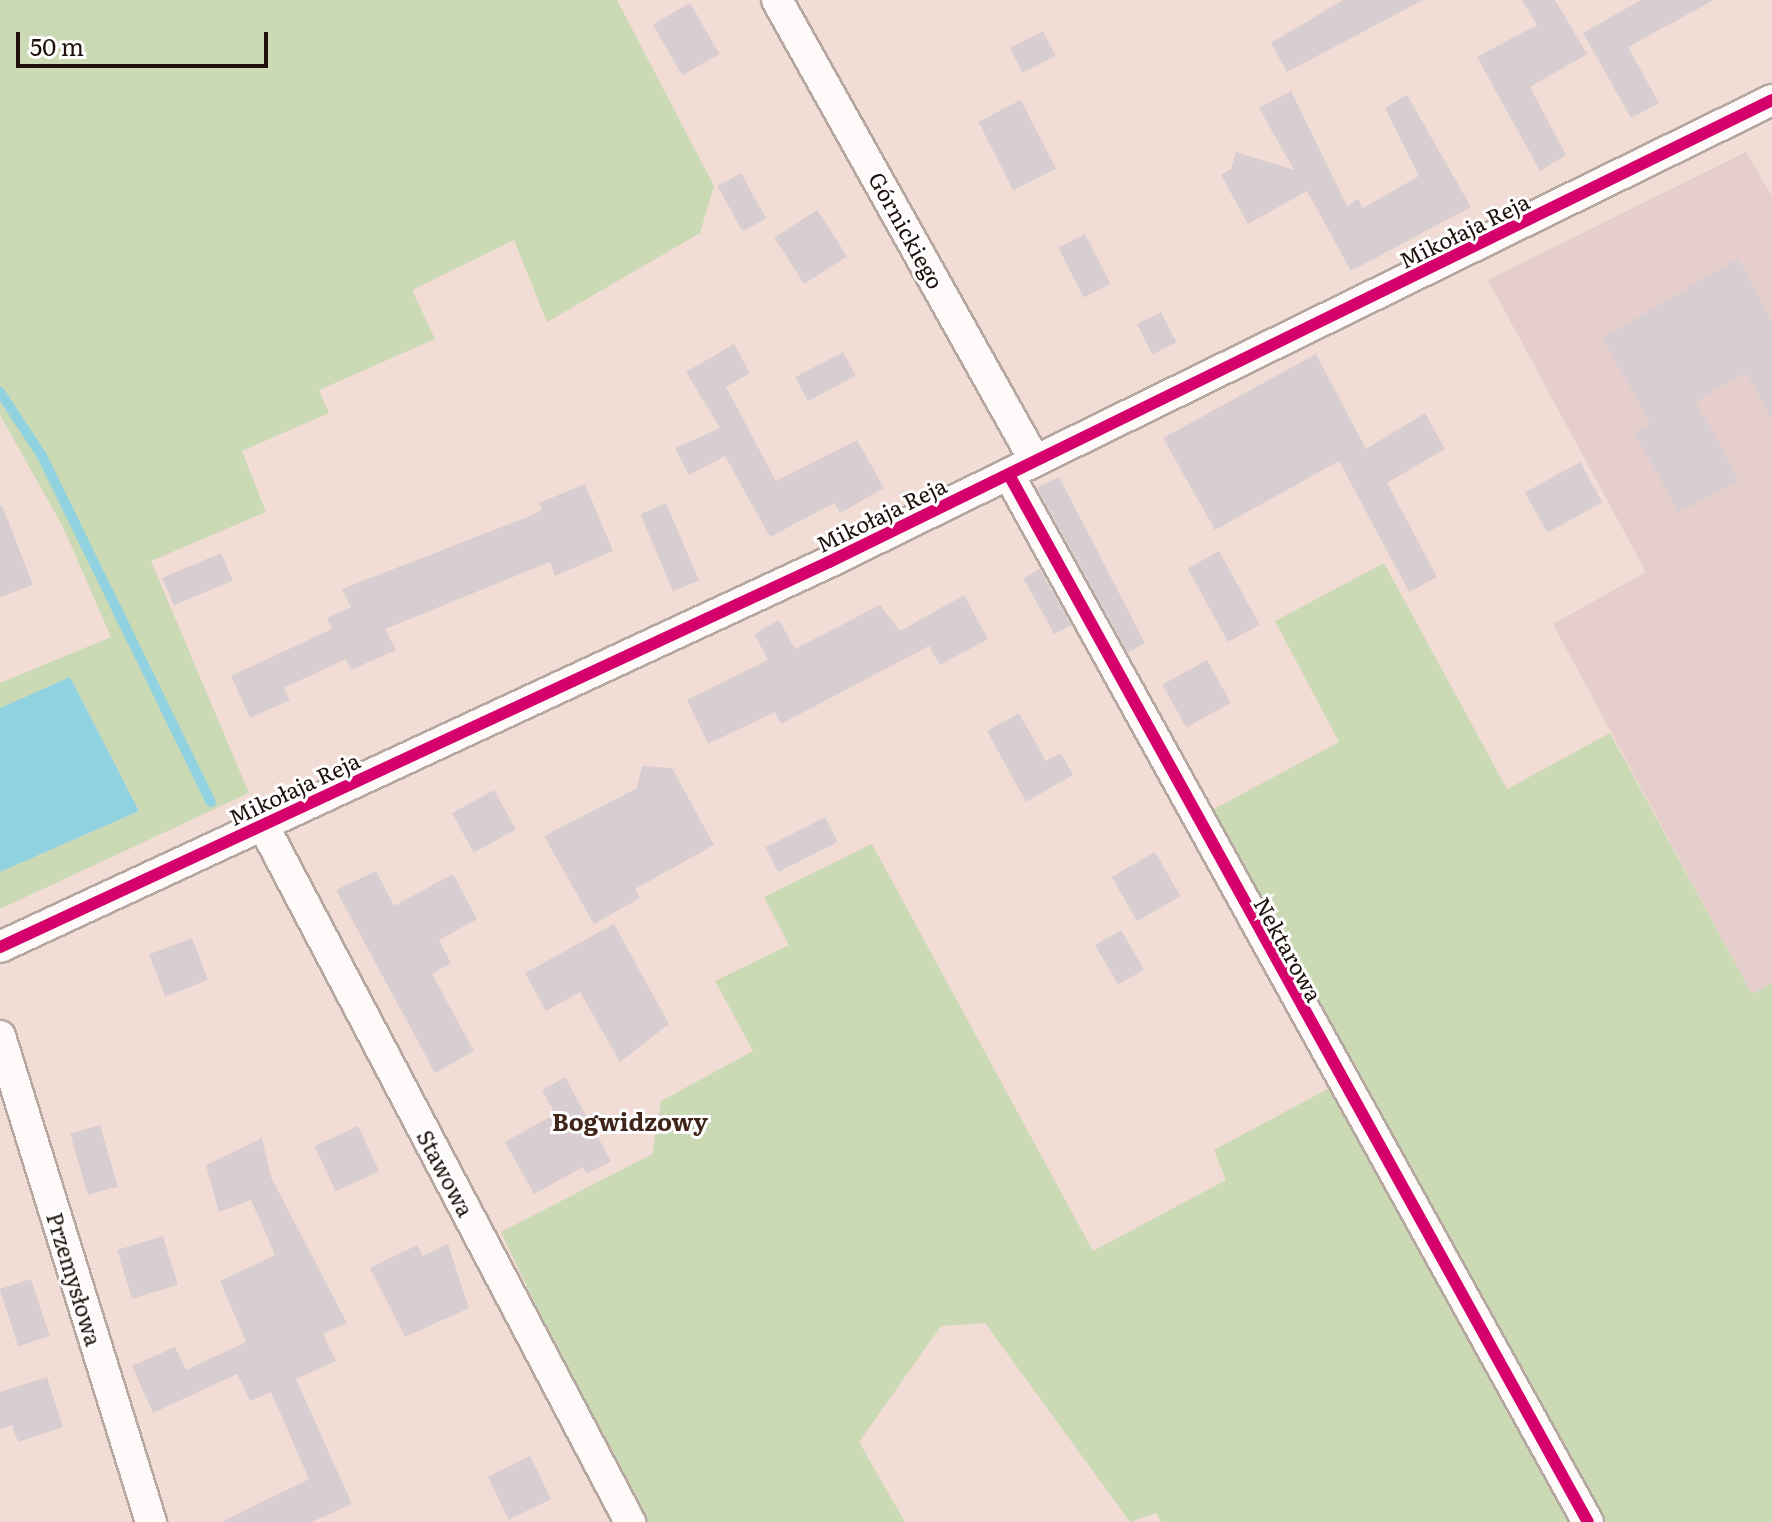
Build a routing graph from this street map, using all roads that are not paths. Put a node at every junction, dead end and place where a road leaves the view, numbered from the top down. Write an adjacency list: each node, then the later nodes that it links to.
1 (777, 0): 3 (street, Górnickiego)
2 (1772, 100): 3 (street, Mikołaja Reja)
3 (1022, 468): 4 (street, Mikołaja Reja); 9 (street, Nektarowa)
4 (263, 825): 5 (street, Mikołaja Reja); 8 (street, Stawowa)
5 (0, 947)
6 (0, 1036): 7 (street, Przemysłowa)
7 (151, 1522)
8 (630, 1522)
9 (1588, 1522)

